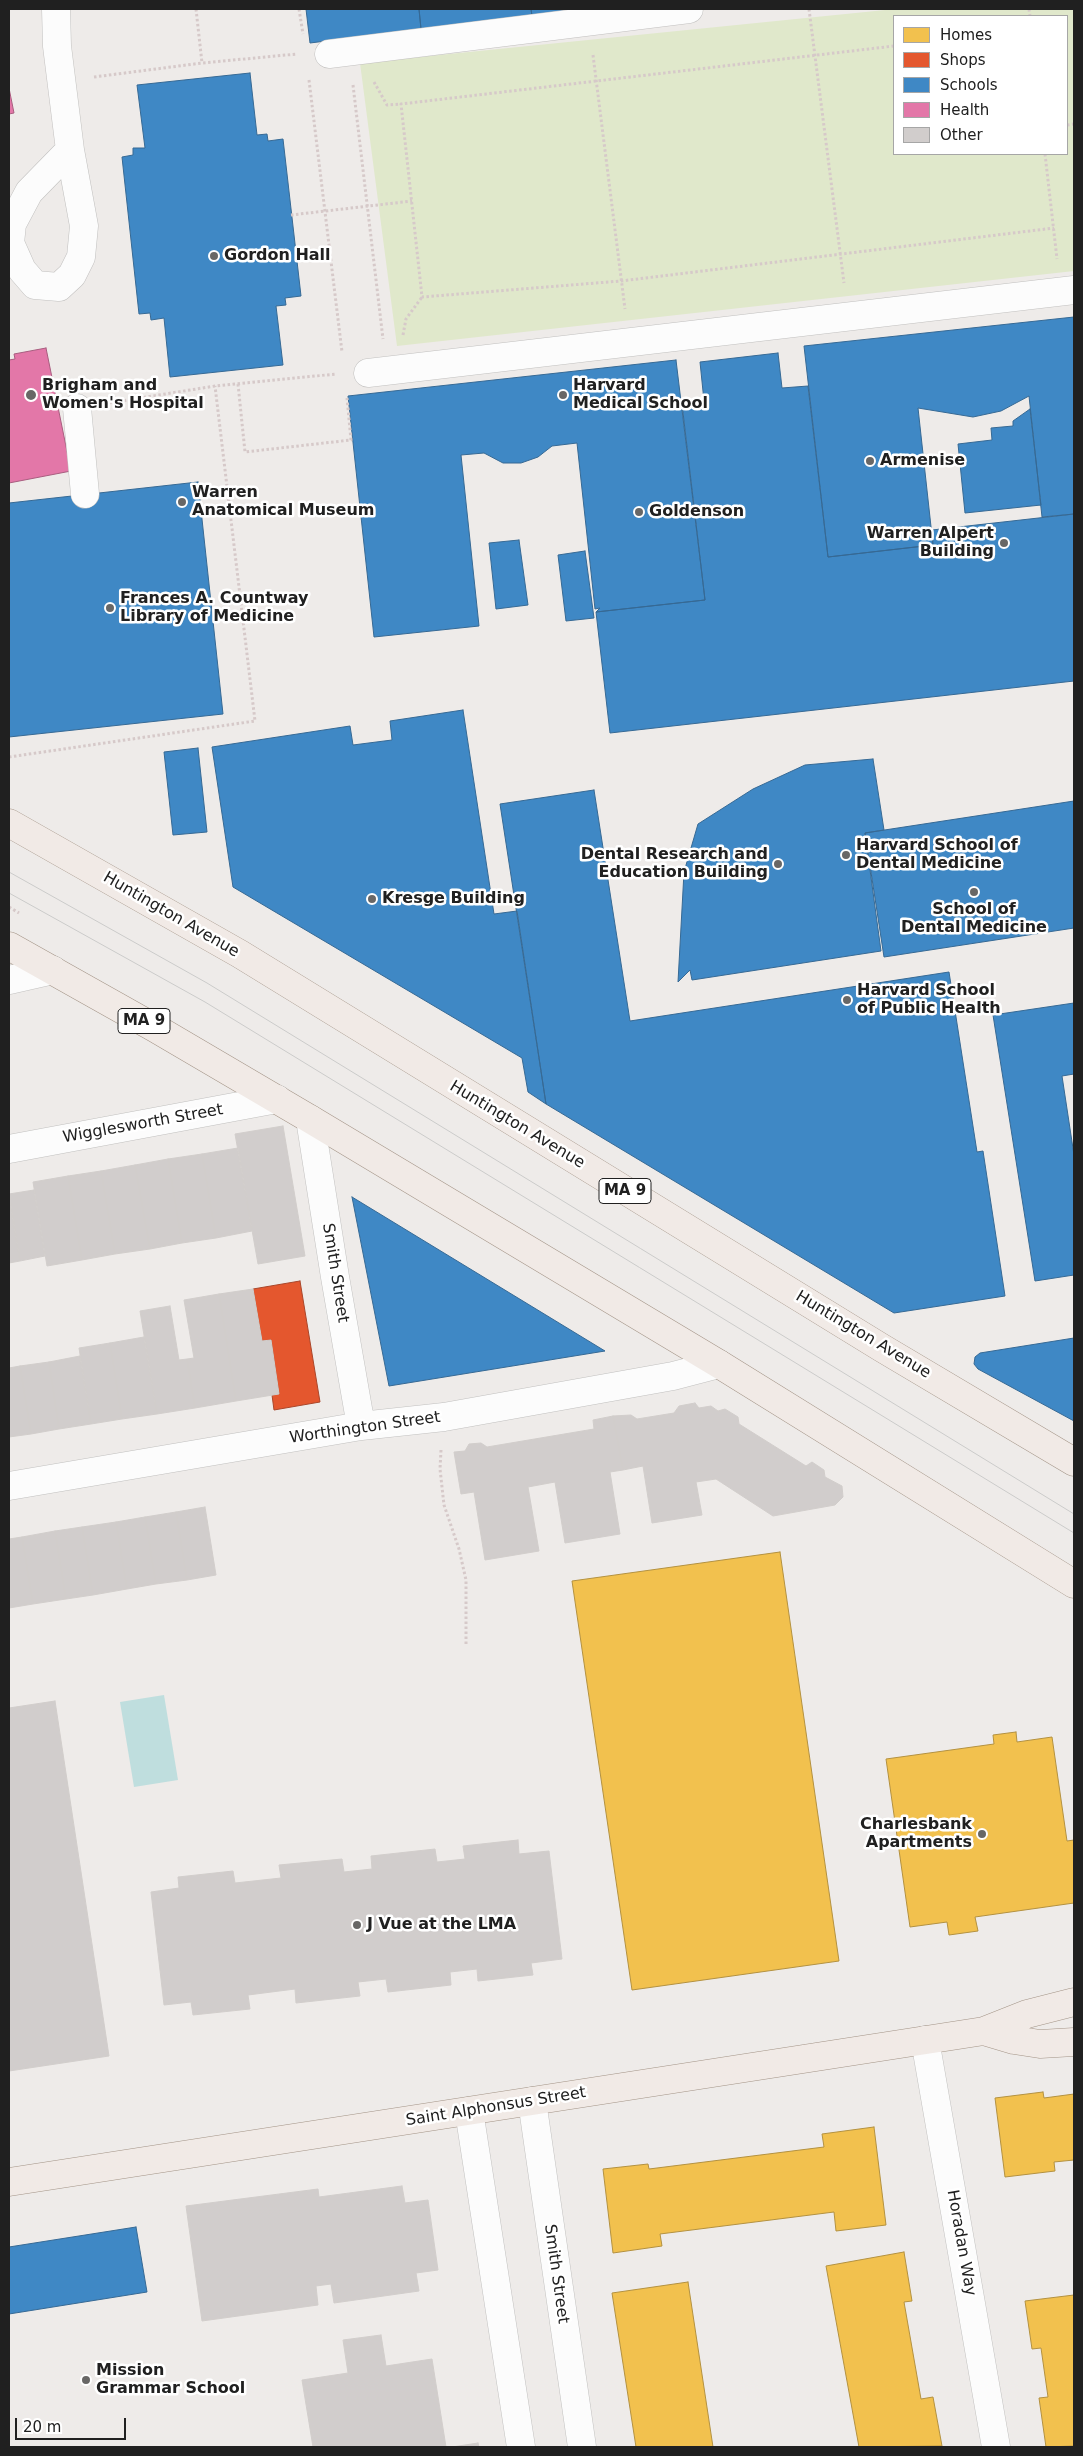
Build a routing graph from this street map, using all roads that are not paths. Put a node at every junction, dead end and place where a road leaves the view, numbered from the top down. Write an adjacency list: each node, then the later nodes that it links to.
1 (56, 9): 4 (street)
2 (690, 9): 3 (street)
3 (328, 53)
4 (70, 150)
5 (1074, 290): 6 (street)
6 (366, 372)
7 (77, 408): 8 (street)
8 (85, 494)
9 (9, 823): 18 (main road, Huntington Avenue / MA 9)
10 (9, 946): 11 (main road, MA 9)
11 (53, 970): 12 (street); 13 (main road, MA 9)
12 (9, 980)
13 (277, 1099): 14 (main road, MA 9); 15 (street, Wigglesworth Street)
14 (310, 1119): 16 (main road, MA 9); 17 (street, Smith Street)
15 (9, 1148)
16 (719, 1364): 17 (street, Worthington Street); 20 (main road, MA 9)
17 (361, 1426): 19 (street, Worthington Street)
18 (1074, 1462)
19 (9, 1486)
20 (1074, 1584)
21 (1074, 2002): 22 (main road, Saint Alphonsus Street)
22 (984, 2031): 23 (main road, Saint Alphonsus Street); 24 (main road, Saint Alphonsus Street)
23 (925, 2040): 25 (main road, Saint Alphonsus Street); 30 (street, Horadan Way)
24 (1074, 2042)
25 (532, 2102): 26 (main road, Saint Alphonsus Street); 29 (street, Smith Street)
26 (470, 2111): 27 (main road, Saint Alphonsus Street); 28 (street)
27 (9, 2182)
28 (521, 2447)
29 (582, 2447)
30 (996, 2447)

